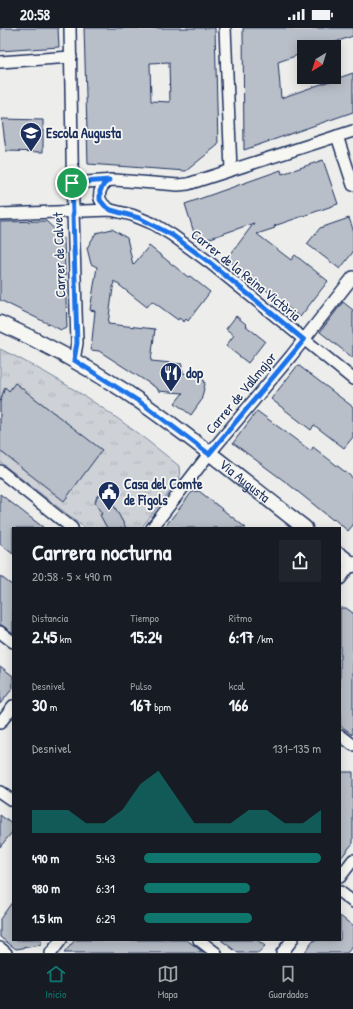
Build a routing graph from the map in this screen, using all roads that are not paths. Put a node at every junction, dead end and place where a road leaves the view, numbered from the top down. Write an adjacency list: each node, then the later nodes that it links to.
1 (70, 28): 3 (street, Carrer de Calvet)
2 (227, 29): 7 (street)
3 (71, 56): 4 (street); 9 (street, Carrer de Calvet)
4 (0, 62)
5 (353, 131): 6 (street)
6 (337, 136): 7 (street); 10 (street)
7 (231, 170): 8 (street)
8 (109, 180): 9 (street); 11 (street)
9 (72, 183): 12 (street, Carrer de Calvet)
10 (353, 185)
11 (111, 210): 12 (street, Carrer de la Reina Victòria); 16 (street, Carrer de la Reina Victòria)
12 (73, 211): 13 (street, Carrer de la Reina Victòria); 17 (street, Carrer de Calvet)
13 (0, 214)
14 (353, 276): 16 (street, Carrer de Vallmajor)
15 (0, 323): 17 (main road, Via Augusta)
16 (304, 340): 18 (street, Carrer de la Reina Victòria); 19 (street, Carrer de Vallmajor)
17 (74, 360): 19 (main road, Via Augusta)
18 (353, 379)
19 (209, 454): 22 (street, Carrer de Vallmajor); 23 (main road, Via Augusta)
20 (0, 471): 21 (street)
21 (71, 527)
22 (153, 527)
23 (304, 527)
24 (341, 556): 25 (main road)
25 (353, 564): 26 (street)
26 (341, 578)
27 (0, 632): 28 (street)
28 (12, 641)
29 (12, 707): 30 (street)
30 (0, 723)
31 (341, 736): 32 (street)
32 (353, 745)
33 (0, 792): 34 (street)
34 (12, 800)
35 (353, 860): 36 (street)
36 (341, 876)
37 (341, 893): 38 (street)
38 (353, 902)
39 (60, 941): 44 (street)
40 (200, 941): 45 (street)
41 (291, 941): 46 (street)
42 (0, 948): 43 (street)
43 (6, 953)
44 (51, 953)
45 (216, 953)
46 (282, 953)

